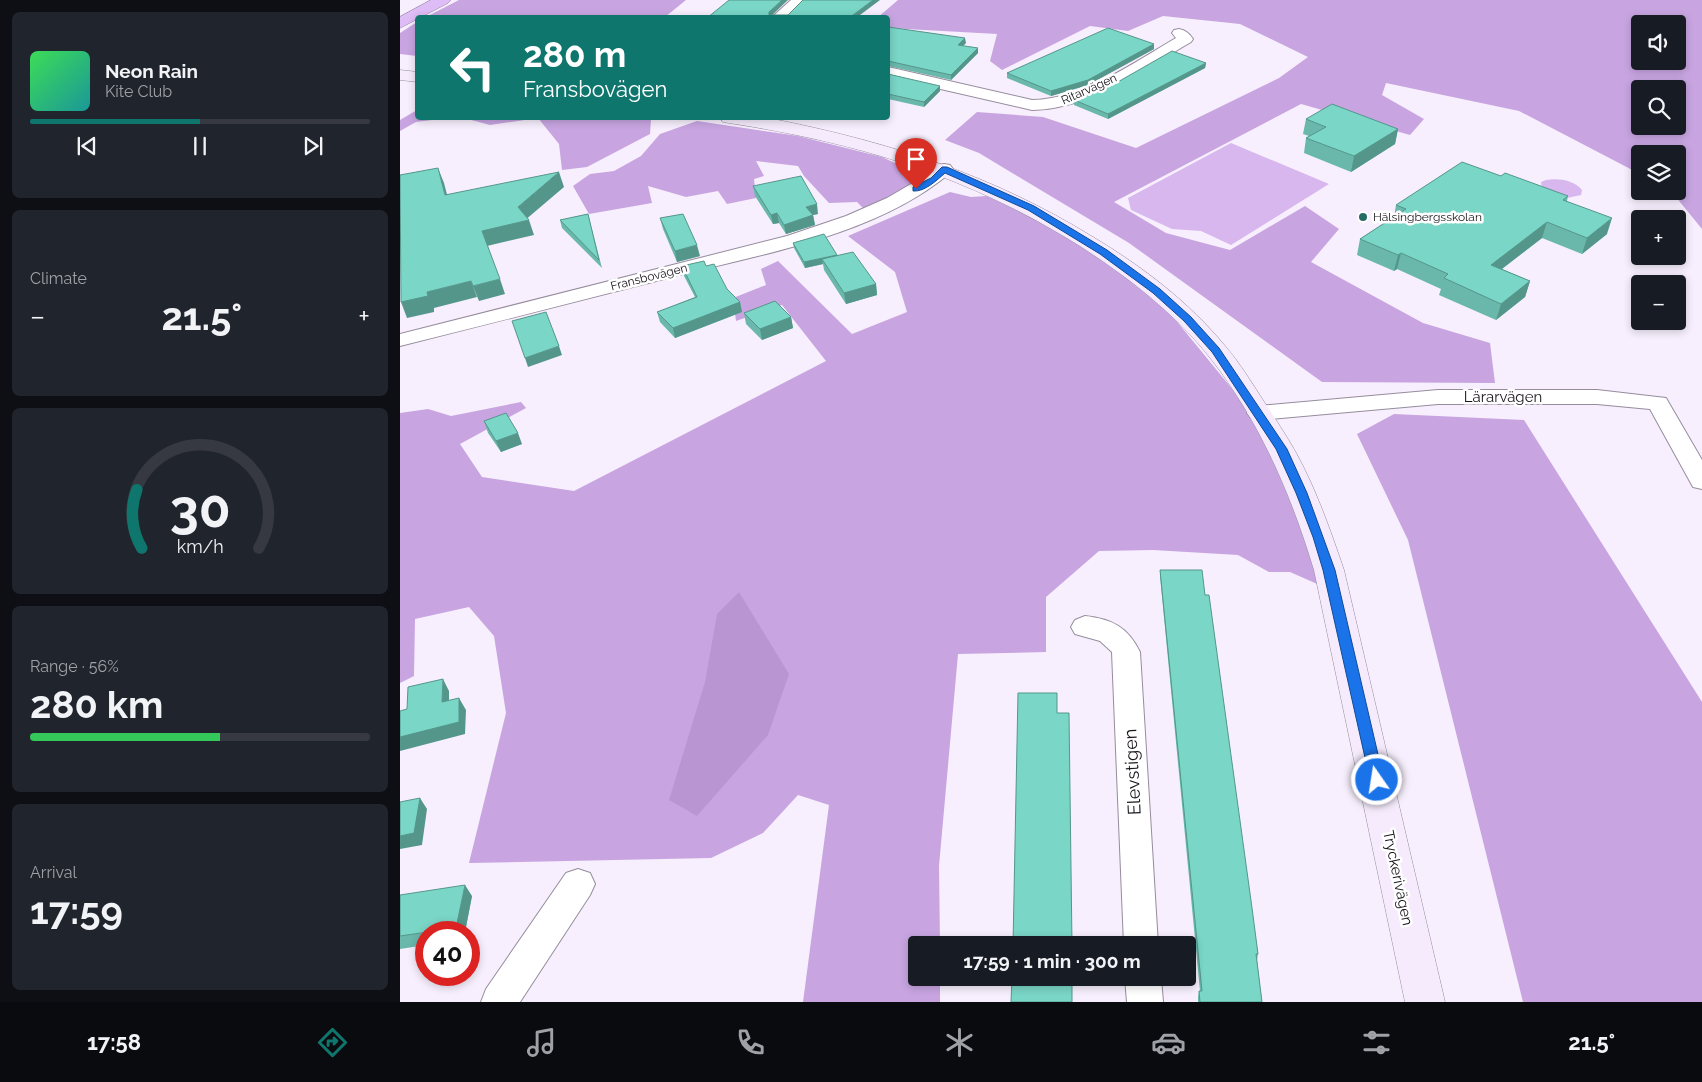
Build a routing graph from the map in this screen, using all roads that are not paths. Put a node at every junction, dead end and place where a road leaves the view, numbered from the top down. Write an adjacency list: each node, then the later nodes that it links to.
1 (442, 0): 4 (highway)
2 (799, 0): 3 (street)
3 (782, 15)
4 (400, 22)
5 (1179, 33): 6 (street, Ritarvägen)
6 (890, 72)
7 (400, 75): 8 (street)
8 (415, 77)
9 (743, 120): 10 (street, Tryckerivägen)
10 (944, 169): 11 (street, Fransbovägen); 12 (street, Tryckerivägen)
11 (400, 340)
12 (1259, 412): 13 (street, Lärarvägen); 20 (street, Tryckerivägen)
13 (1702, 481)
14 (1084, 627): 16 (street, Elevstigen)
15 (578, 884): 18 (street)
16 (1141, 936)
17 (1143, 986): 19 (street)
18 (499, 1002)
19 (1144, 1002)
20 (1425, 1002)

